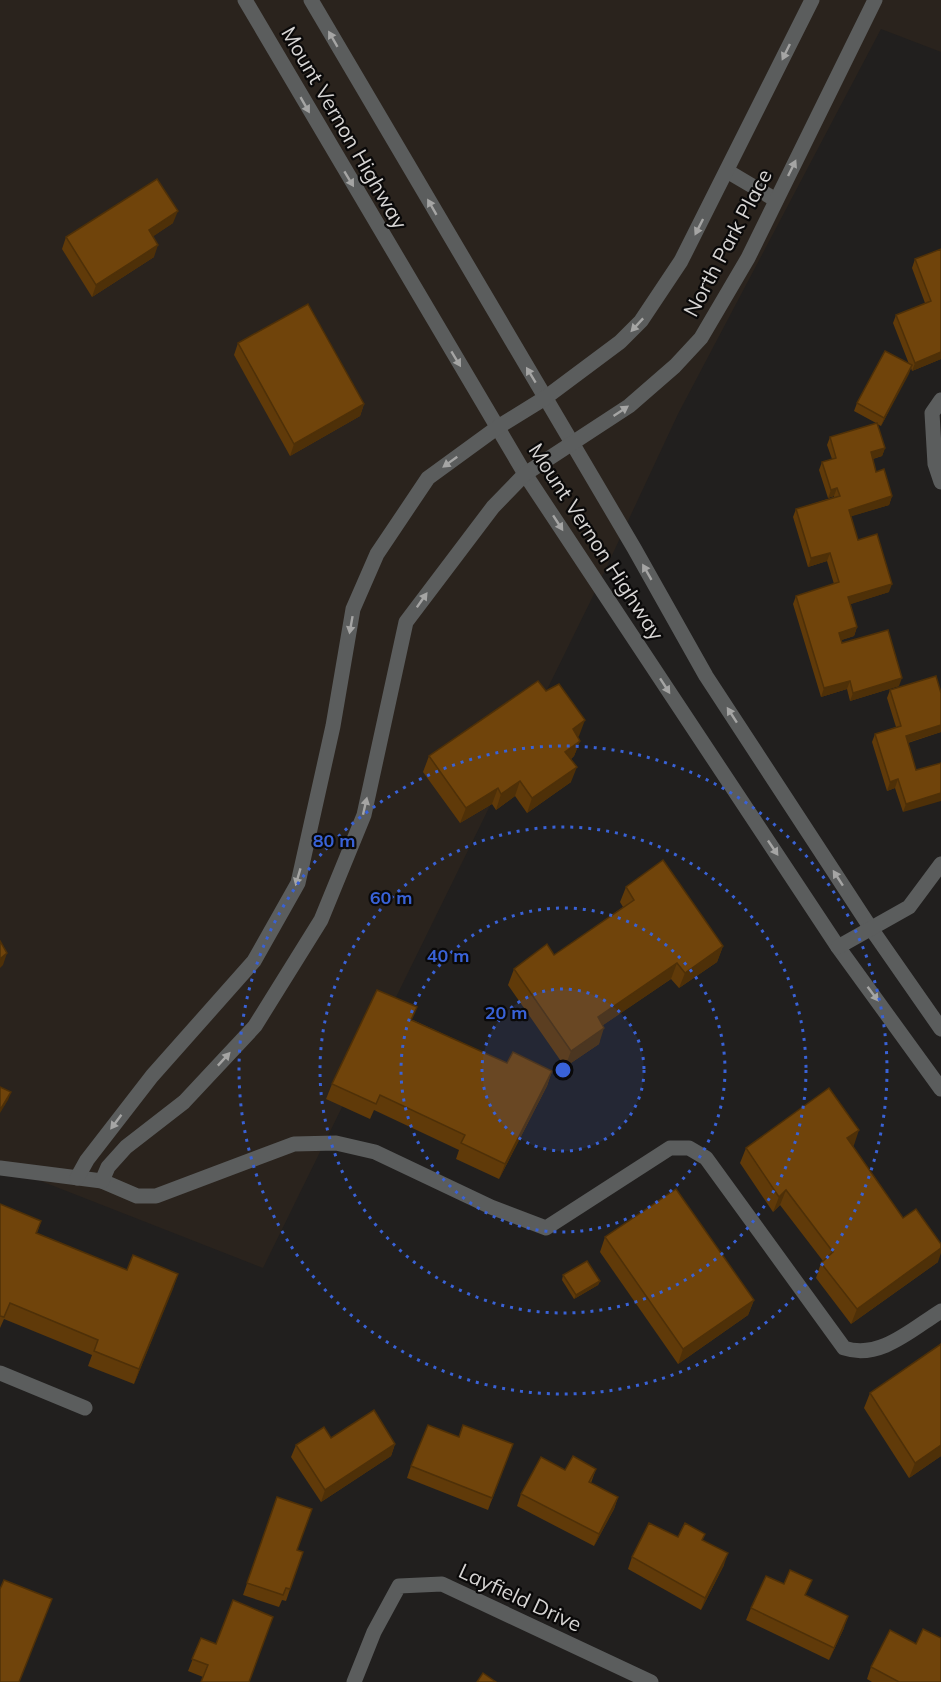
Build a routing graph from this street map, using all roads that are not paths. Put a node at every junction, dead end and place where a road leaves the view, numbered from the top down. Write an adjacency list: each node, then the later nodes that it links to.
1 (244, 0): 9 (street, Mount Vernon Highway, one-way to 9)
2 (311, 0): 7 (street, Mount Vernon Highway, one-way to 2)
3 (812, 0): 5 (street, North Park Place, one-way to 5)
4 (876, 0): 6 (street, North Park Place, one-way to 4)
5 (727, 171): 6 (street); 7 (street, North Park Place, one-way to 7)
6 (776, 200): 10 (street, North Park Place, one-way to 6)
7 (545, 398): 9 (street, North Park Place); 10 (street, Mount Vernon Highway)
8 (941, 400): 12 (street)
9 (498, 427): 11 (street, Mount Vernon Highway); 19 (street, North Park Place, one-way to 19)
10 (572, 443): 11 (street, North Park Place); 14 (street, Mount Vernon Highway, one-way to 10)
11 (525, 474): 15 (street, Mount Vernon Highway, one-way to 15); 20 (street, North Park Place, one-way to 11)
12 (941, 482)
13 (941, 864): 14 (street)
14 (870, 927): 15 (street); 16 (street, Mount Vernon Highway)
15 (838, 947): 17 (street, Mount Vernon Highway, one-way to 17)
16 (941, 1029)
17 (941, 1089)
18 (0, 1168): 19 (street)
19 (77, 1178): 20 (street)
20 (102, 1181): 21 (street)
21 (941, 1311)
22 (0, 1373): 23 (street)
23 (85, 1408)
24 (354, 1682): 25 (street, Layfield Drive)
25 (651, 1682)

